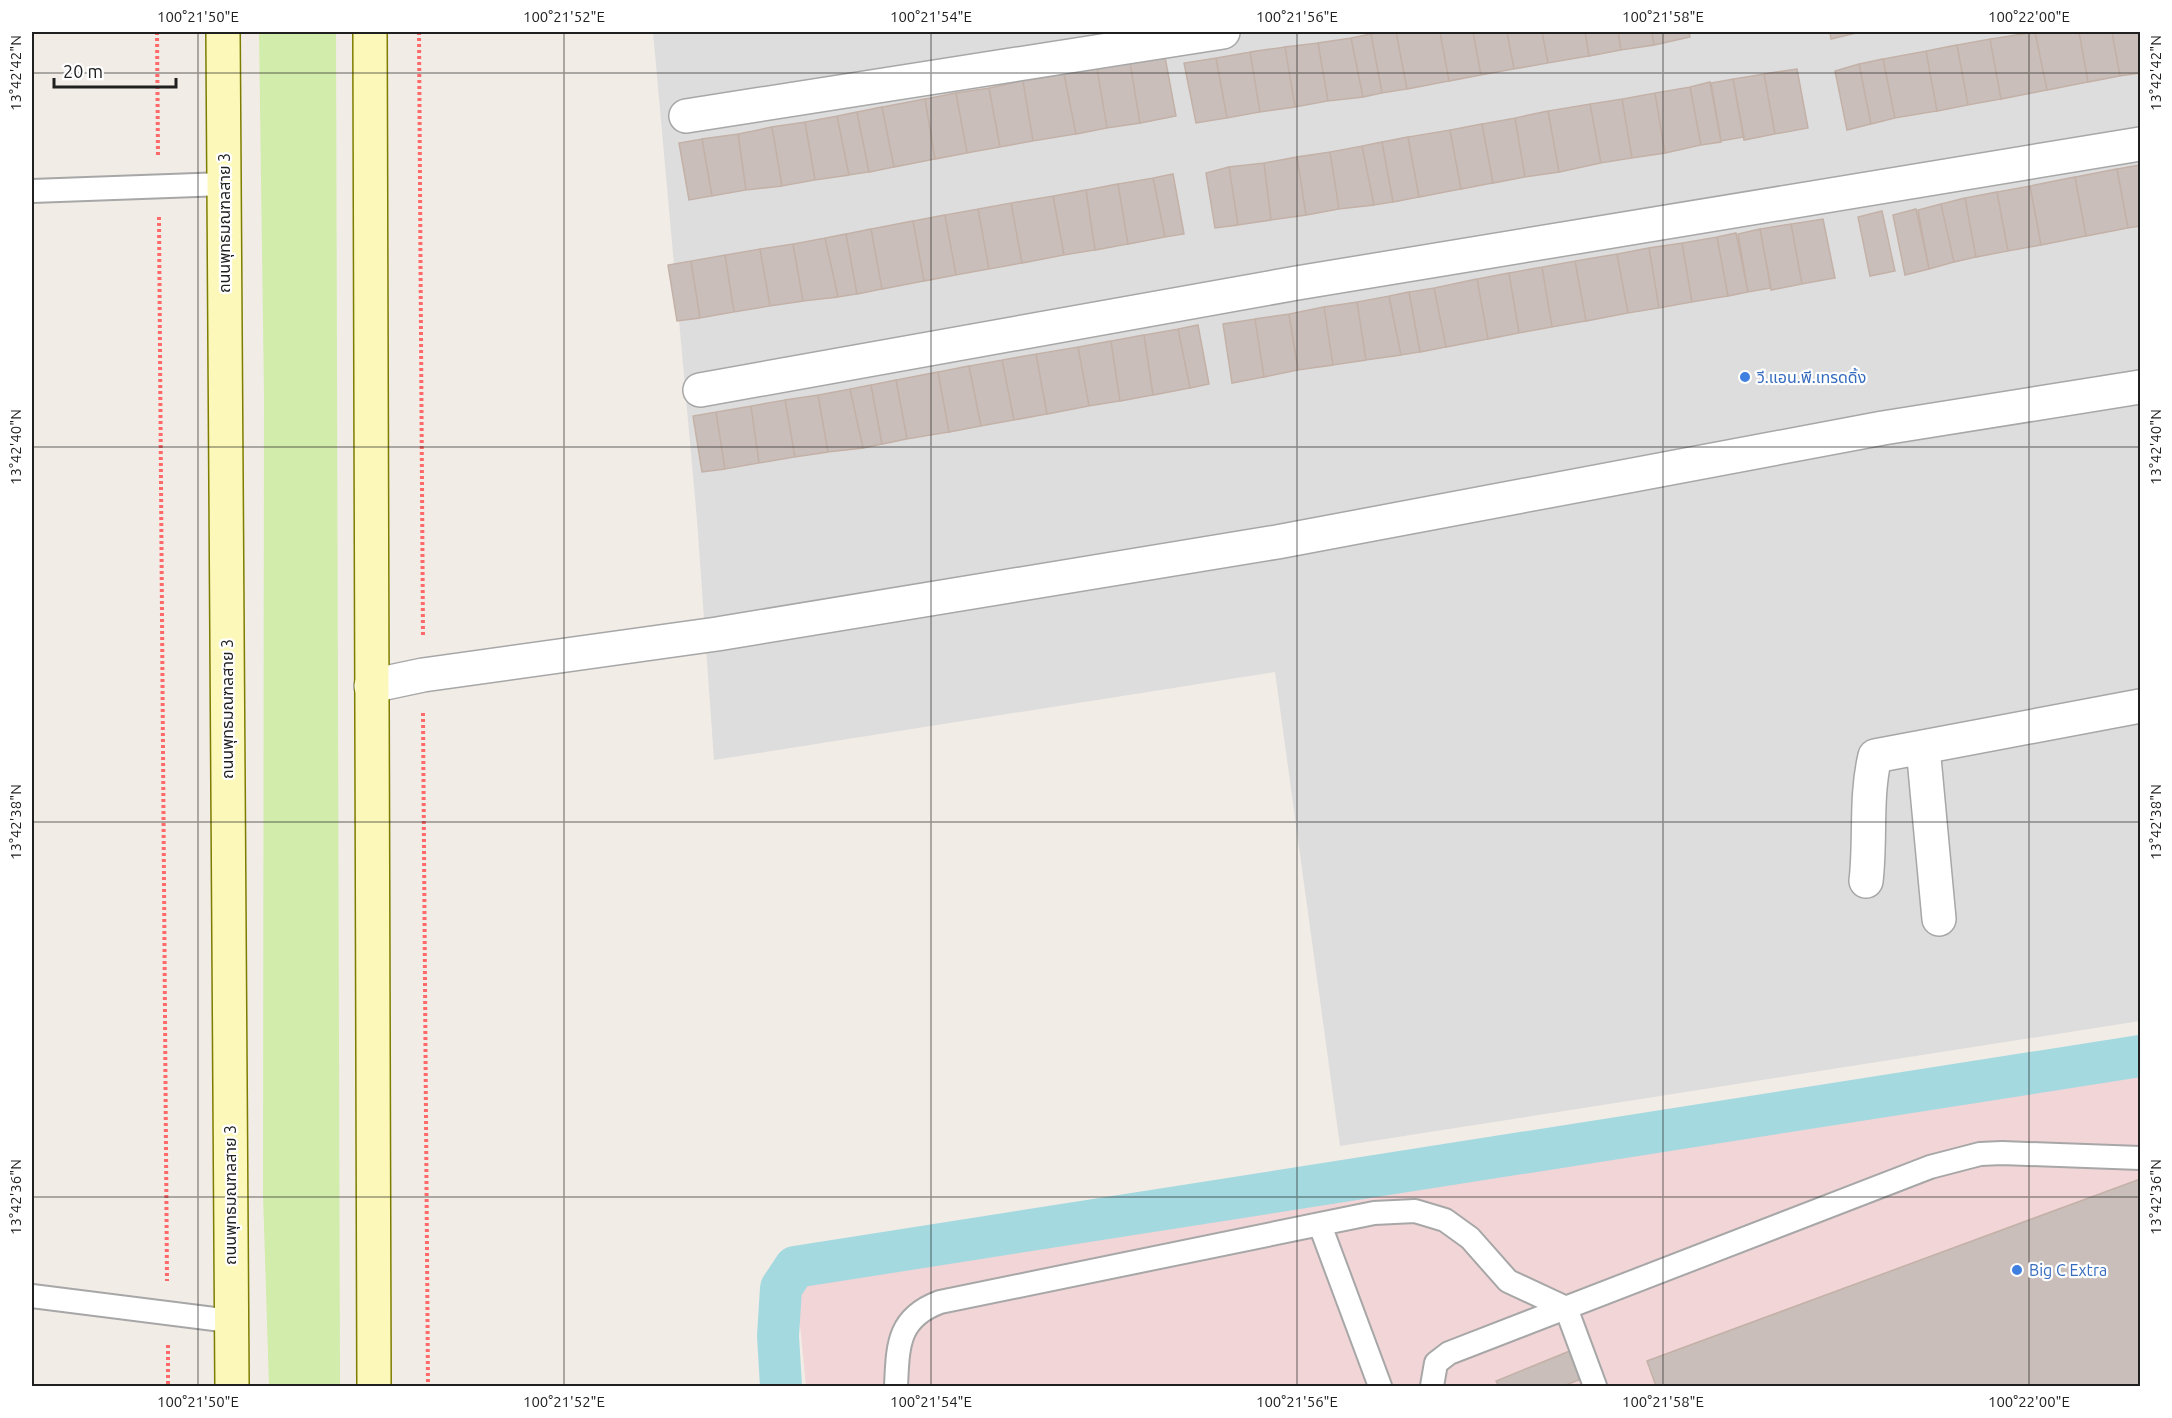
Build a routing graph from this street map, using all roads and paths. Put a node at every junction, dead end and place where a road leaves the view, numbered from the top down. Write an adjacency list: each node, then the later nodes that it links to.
1 (157, 32): 8 (path)
2 (223, 32): 7 (main road, ถนนพุทธมณฑลสาย 3)
3 (370, 32): 12 (main road)
4 (1223, 32): 5 (street)
5 (686, 116)
6 (2140, 144): 11 (street)
7 (224, 184): 8 (lane); 22 (main road, ถนนพุทธมณฑลสาย 3)
8 (158, 186): 9 (lane); 21 (path)
9 (32, 191)
10 (2140, 387): 12 (street)
11 (700, 390)
12 (371, 686): 25 (main road)
13 (2140, 705): 14 (street)
14 (1923, 747): 15 (street); 16 (street)
15 (1866, 881)
16 (1939, 919)
17 (2140, 1158): 20 (lane)
18 (1320, 1225): 20 (lane); 26 (lane); 27 (lane)
19 (32, 1296): 21 (lane)
20 (1566, 1308): 28 (lane); 29 (lane)
21 (168, 1314): 22 (lane); 23 (path)
22 (230, 1321): 24 (main road, ถนนพุทธมณฑลสาย 3)
23 (168, 1386)
24 (232, 1386)
25 (374, 1386)
26 (896, 1386)
27 (1380, 1386)
28 (1432, 1386)
29 (1595, 1386)

